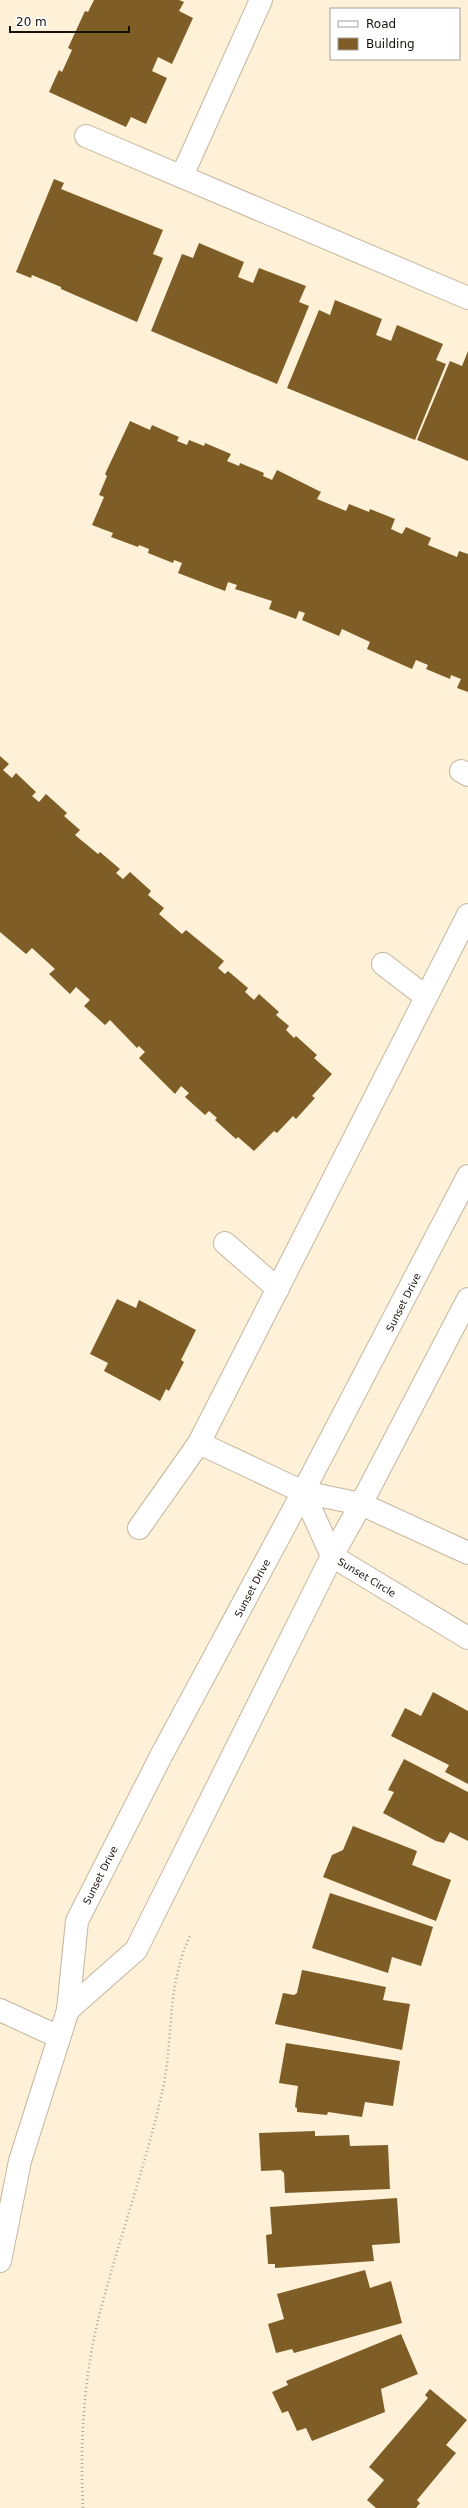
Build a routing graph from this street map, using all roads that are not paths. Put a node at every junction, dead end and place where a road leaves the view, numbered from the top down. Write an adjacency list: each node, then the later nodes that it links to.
1 (261, 0): 3 (street)
2 (86, 136): 3 (street)
3 (182, 176): 4 (street)
4 (468, 298)
5 (468, 915): 7 (street)
6 (383, 964): 7 (street)
7 (426, 997): 10 (street)
8 (468, 1176): 13 (street, Sunset Drive)
9 (225, 1243): 10 (street)
10 (278, 1289): 12 (street)
11 (468, 1299): 14 (street)
12 (199, 1443): 13 (street); 15 (street)
13 (303, 1492): 14 (street); 17 (street, Sunset Circle); 20 (street, Sunset Drive)
14 (361, 1504): 16 (street); 17 (street)
15 (139, 1528)
16 (468, 1553)
17 (332, 1556): 18 (street, Sunset Circle); 20 (street)
18 (468, 1638)
19 (0, 2010): 21 (street)
20 (68, 2010): 21 (street, Sunset Drive)
21 (59, 2037): 22 (street, Sunset Drive)
22 (0, 2261)

